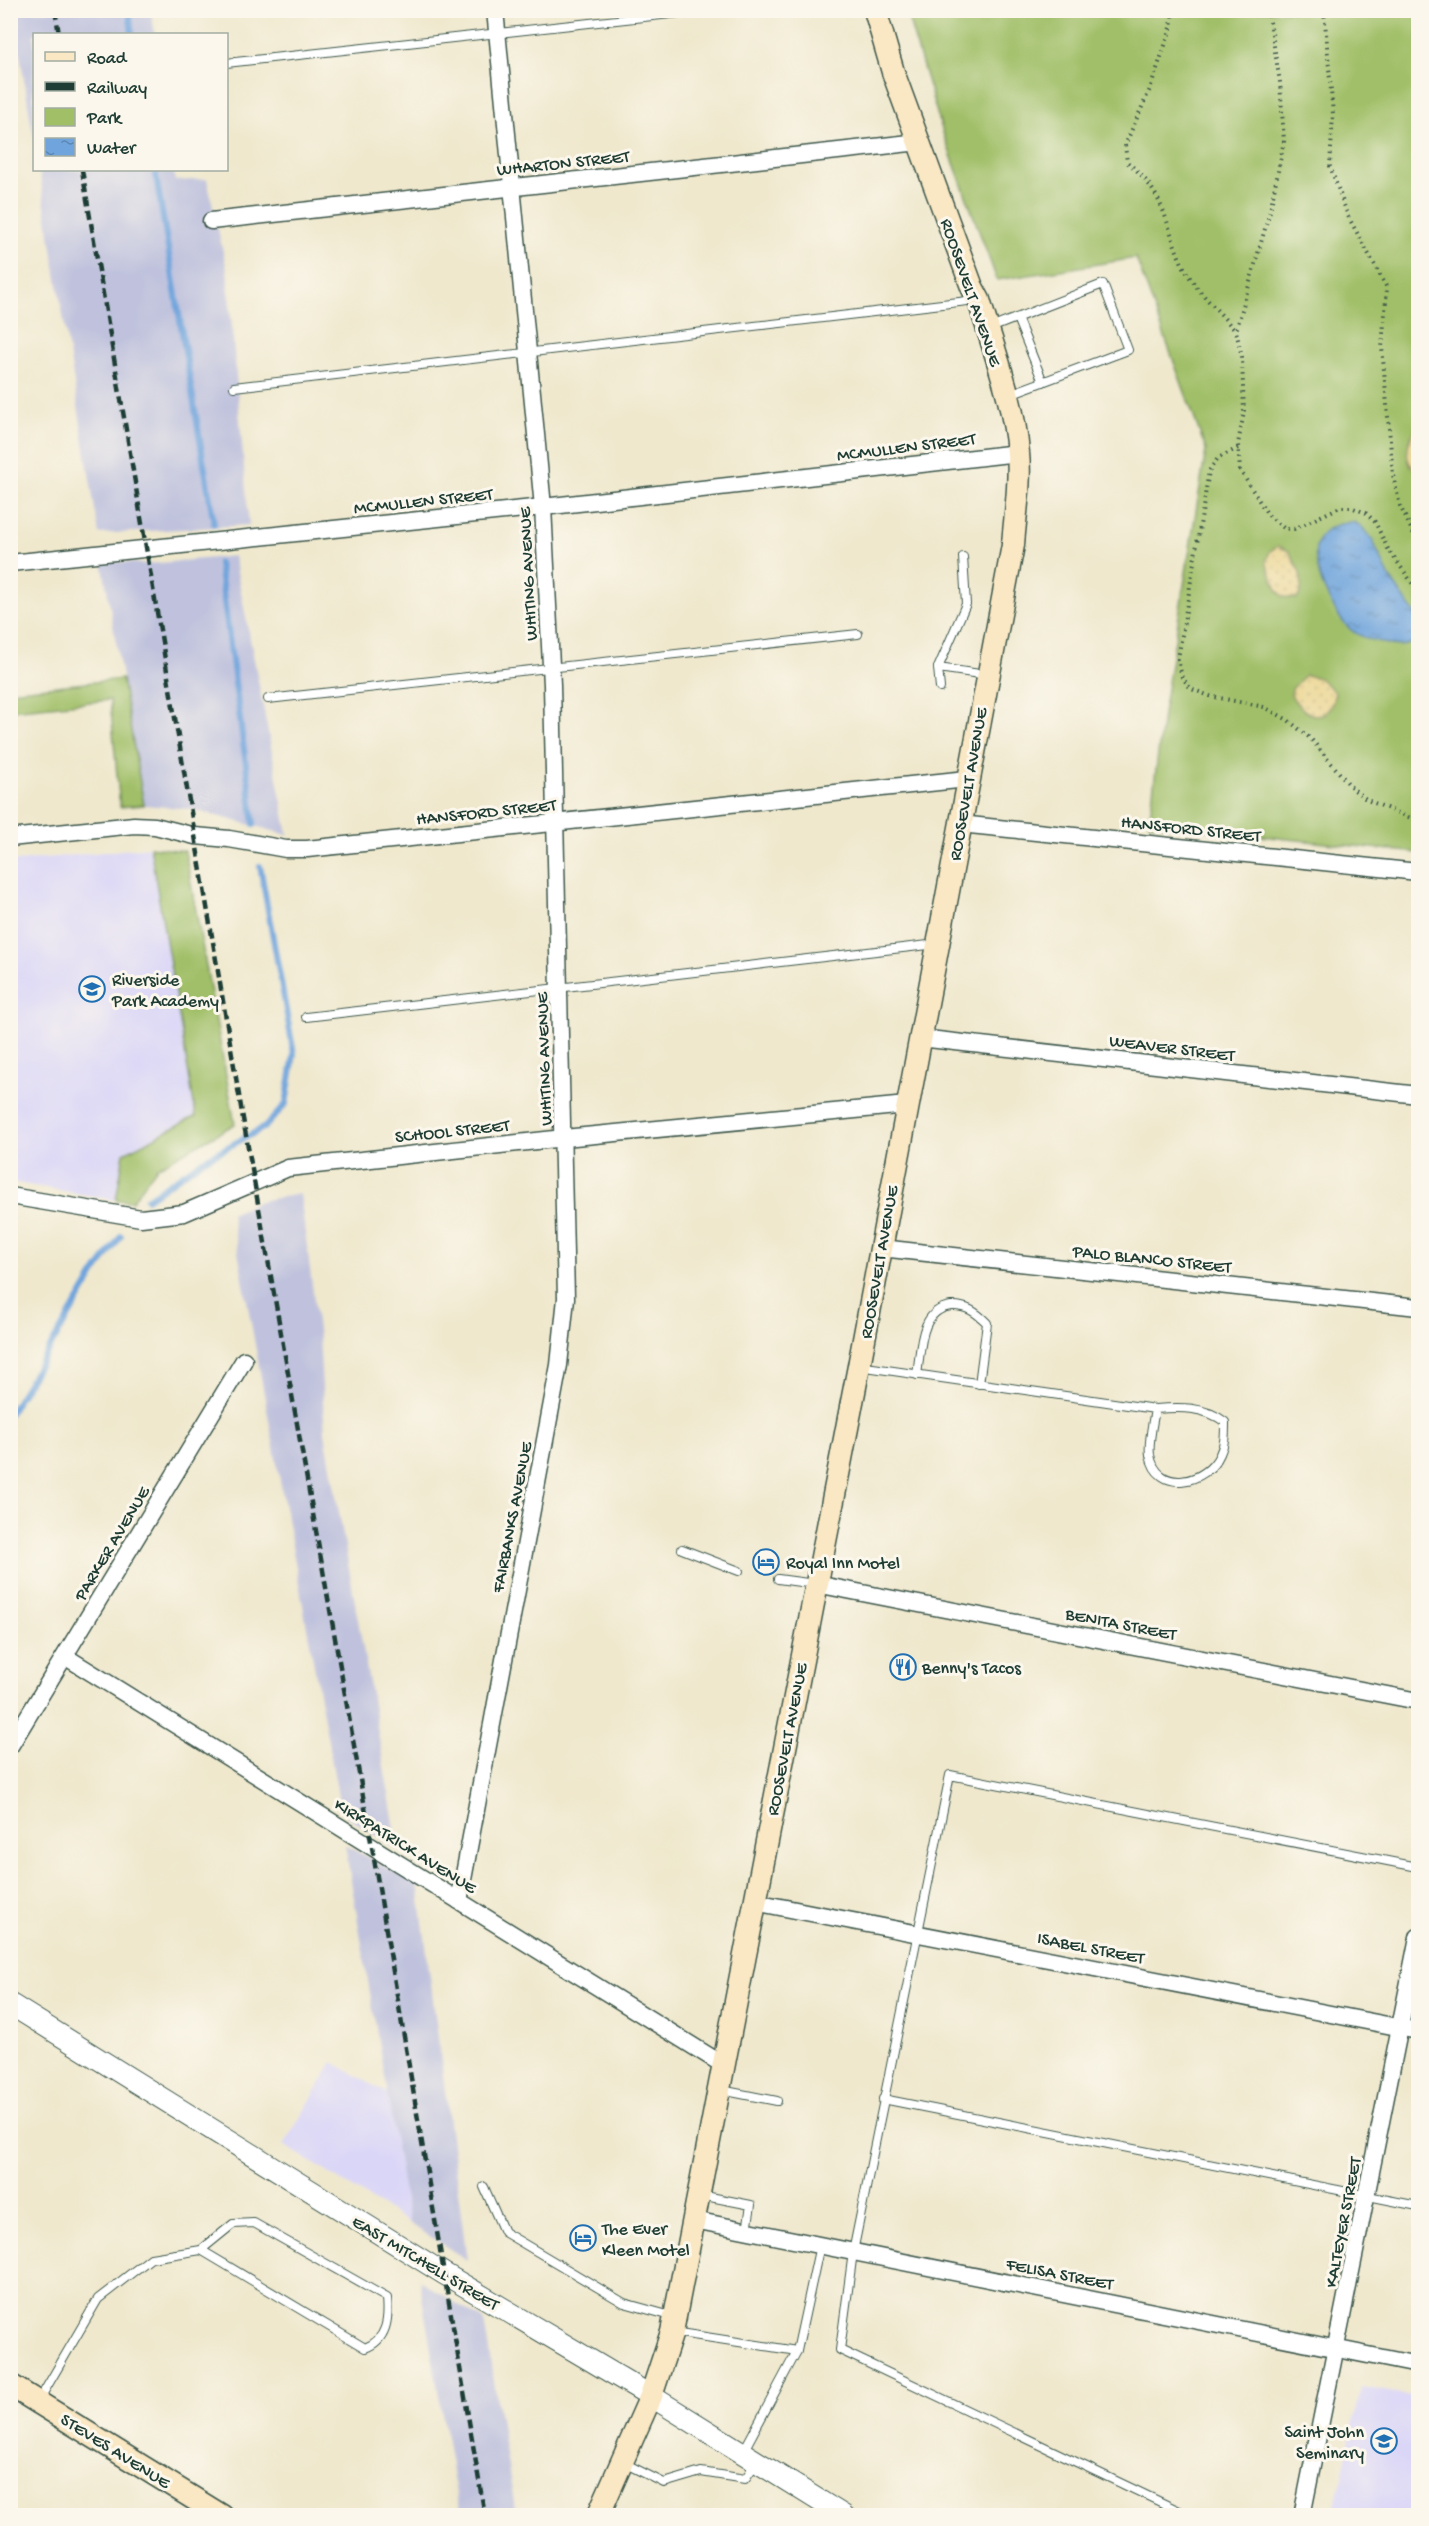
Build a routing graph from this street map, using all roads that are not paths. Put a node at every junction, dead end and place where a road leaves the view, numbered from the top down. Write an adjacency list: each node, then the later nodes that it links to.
1 (495, 10): 4 (street, WHITING AVENUE)
2 (707, 10): 4 (lane)
3 (874, 10): 6 (main road, ROOSEVELT AVENUE)
4 (497, 33): 5 (lane); 7 (street, WHITING AVENUE)
5 (228, 63)
6 (919, 142): 7 (street, WHARTON STREET); 9 (main road, ROOSEVELT AVENUE)
7 (514, 188): 8 (street, WHARTON STREET); 12 (street, WHITING AVENUE)
8 (211, 221)
9 (979, 300): 11 (main road, ROOSEVELT AVENUE); 12 (lane)
10 (1017, 318): 11 (lane); 13 (lane); 13 (lane)
11 (988, 329): 15 (main road, ROOSEVELT AVENUE)
12 (529, 352): 14 (lane); 17 (street, WHITING AVENUE)
13 (1043, 382): 15 (lane)
14 (234, 387)
15 (1007, 395): 16 (main road, ROOSEVELT AVENUE)
16 (1018, 453): 17 (street, MCMULLEN STREET); 23 (main road, ROOSEVELT AVENUE)
17 (543, 507): 19 (street, MCMULLEN STREET); 22 (street, WHITING AVENUE)
18 (963, 557): 21 (lane)
19 (10, 563)
20 (858, 634): 22 (lane)
21 (938, 668): 23 (lane); 24 (lane)
22 (552, 669): 25 (lane); 27 (street, WHITING AVENUE)
23 (987, 675): 26 (main road, ROOSEVELT AVENUE)
24 (940, 688)
25 (268, 699)
26 (967, 778): 27 (street, HANSFORD STREET); 28 (main road, ROOSEVELT AVENUE)
27 (556, 823): 29 (street, HANSFORD STREET); 32 (street, WHITING AVENUE)
28 (960, 824): 30 (street, HANSFORD STREET); 31 (main road, ROOSEVELT AVENUE)
29 (10, 838)
30 (1419, 872)
31 (938, 944): 32 (lane); 34 (main road, ROOSEVELT AVENUE)
32 (560, 986): 33 (lane); 37 (street, WHITING AVENUE)
33 (306, 1017)
34 (920, 1038): 35 (street, WEAVER STREET); 36 (main road, ROOSEVELT AVENUE)
35 (1419, 1095)
36 (907, 1105): 37 (street, SCHOOL STREET); 39 (main road, ROOSEVELT AVENUE)
37 (564, 1138): 38 (street, SCHOOL STREET); 54 (street, FAIRBANKS AVENUE)
38 (10, 1196)
39 (881, 1248): 40 (street, PALO BLANCO STREET); 42 (main road, ROOSEVELT AVENUE)
40 (1419, 1307)
41 (244, 1360): 50 (street, PARKER AVENUE)
42 (859, 1366): 43 (lane); 49 (main road, ROOSEVELT AVENUE)
43 (917, 1374): 44 (lane); 44 (lane)
44 (979, 1384): 45 (lane)
45 (1155, 1409): 45 (lane)
46 (682, 1550): 47 (lane)
47 (739, 1571)
48 (778, 1579): 49 (lane)
49 (816, 1584): 51 (street, BENITA STREET); 55 (main road, ROOSEVELT AVENUE)
50 (66, 1657): 52 (street, PARKER AVENUE); 54 (street, KIRKPATRICK AVENUE)
51 (1419, 1701)
52 (10, 1746)
53 (1419, 1866): 56 (lane)
54 (459, 1901): 61 (street, KIRKPATRICK AVENUE)
55 (755, 1902): 56 (street, ISABEL STREET); 61 (main road, ROOSEVELT AVENUE)
56 (918, 1933): 59 (street, ISABEL STREET); 63 (lane)
57 (1419, 1937): 59 (street, KALTEYER STREET)
58 (10, 2004): 79 (street, EAST MITCHELL STREET)
59 (1401, 2027): 60 (street, ISABEL STREET); 67 (street, KALTEYER STREET)
60 (1419, 2031)
61 (725, 2066): 62 (main road, ROOSEVELT AVENUE)
62 (720, 2090): 64 (lane); 66 (main road, ROOSEVELT AVENUE)
63 (883, 2099): 67 (lane); 73 (lane)
64 (777, 2101)
65 (484, 2187): 74 (lane)
66 (700, 2195): 69 (main road, ROOSEVELT AVENUE); 70 (lane)
67 (1367, 2196): 68 (lane); 75 (street, KALTEYER STREET)
68 (1419, 2206)
69 (694, 2220): 70 (street, FELISA STREET); 74 (main road, ROOSEVELT AVENUE)
70 (747, 2230): 71 (street, FELISA STREET)
71 (820, 2245): 73 (street, FELISA STREET); 76 (lane)
72 (201, 2250): 72 (lane); 80 (lane)
73 (853, 2252): 75 (street, FELISA STREET); 86 (lane)
74 (674, 2325): 76 (lane); 79 (main road, ROOSEVELT AVENUE)
75 (1337, 2349): 77 (street, FELISA STREET); 87 (street, KALTEYER STREET)
76 (797, 2350): 81 (lane)
77 (1419, 2365)
78 (10, 2385): 80 (main road, STEVES AVENUE)
79 (651, 2396): 81 (street, EAST MITCHELL STREET); 82 (main road, ROOSEVELT AVENUE)
80 (38, 2402): 85 (main road, STEVES AVENUE)
81 (750, 2457): 82 (lane); 84 (street, EAST MITCHELL STREET)
82 (622, 2462): 83 (main road, ROOSEVELT AVENUE)
83 (605, 2513)
84 (833, 2513)
85 (222, 2516)
86 (1190, 2516)
87 (1302, 2516)

